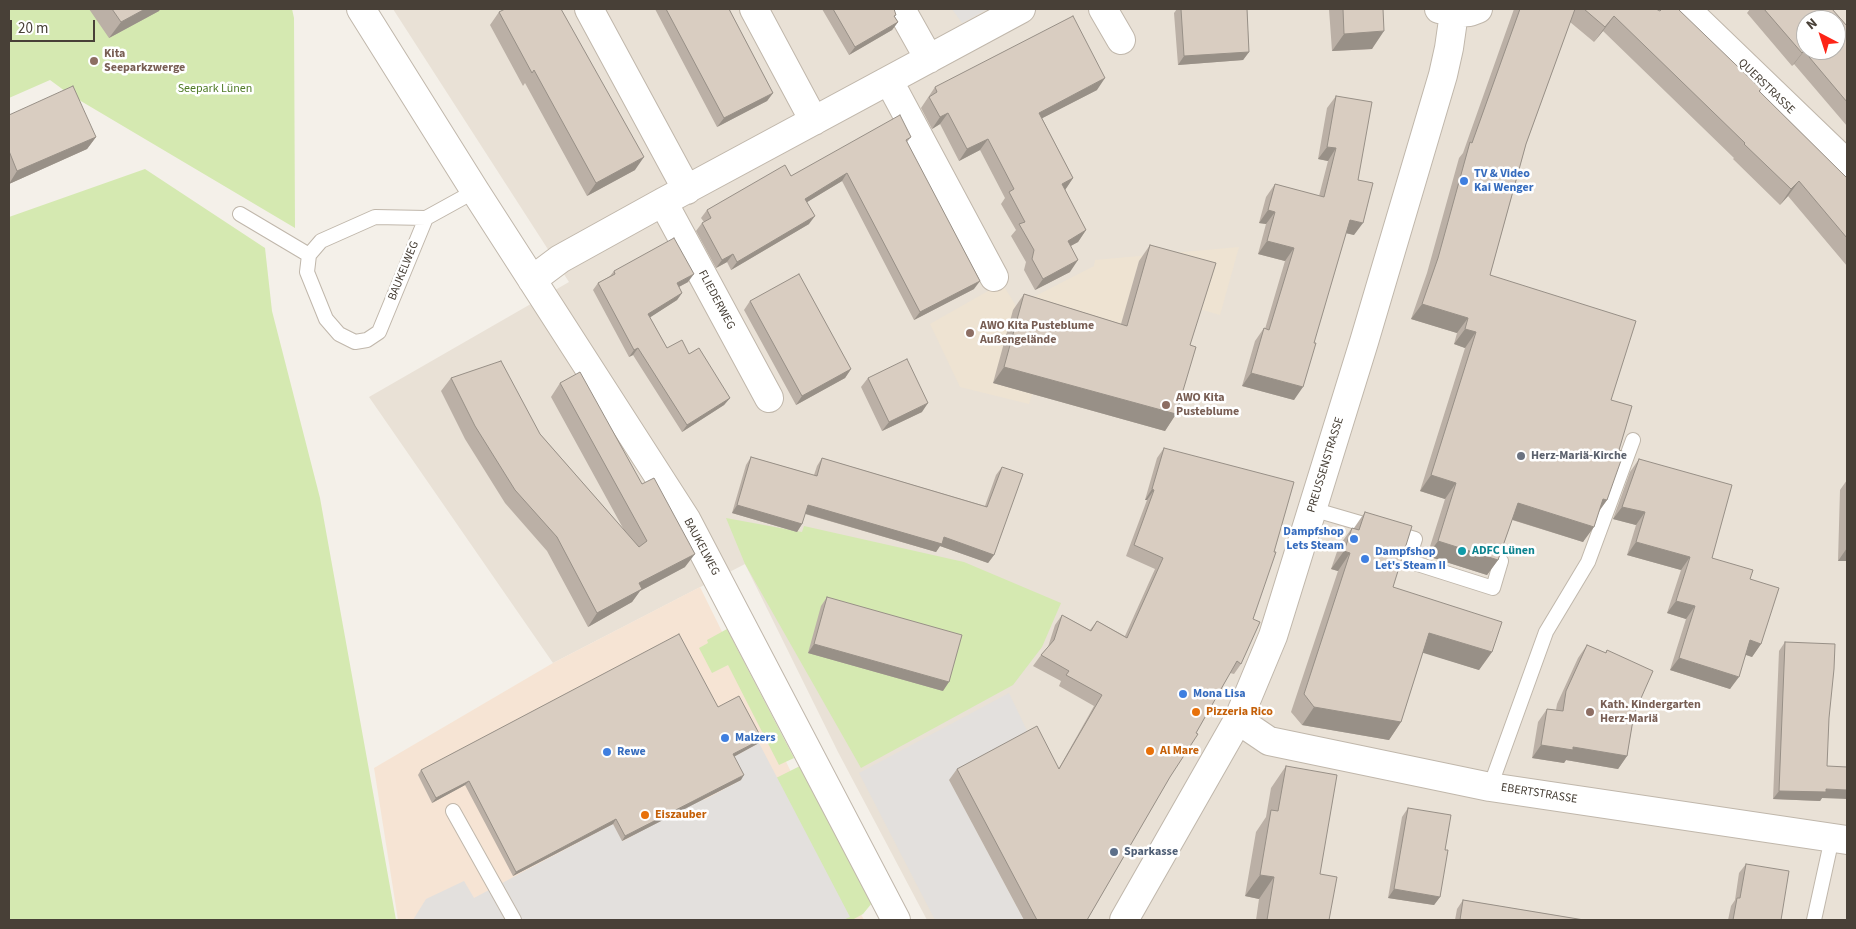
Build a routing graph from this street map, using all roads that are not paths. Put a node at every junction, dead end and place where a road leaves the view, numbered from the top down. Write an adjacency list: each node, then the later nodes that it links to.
1 (361, 9): 15 (street, BAUKELWEG)
2 (589, 9): 14 (street)
3 (754, 9): 12 (street)
4 (901, 9): 10 (street)
5 (1020, 9): 10 (street)
6 (1103, 9): 9 (street)
7 (1457, 10): 24 (street, PREUSSENSTRASSE)
8 (1698, 13): 13 (street, QUERSTRASSE)
9 (1121, 40)
10 (929, 59): 11 (street)
11 (889, 81): 12 (street); 20 (street)
12 (814, 121): 14 (street)
13 (1847, 164)
14 (687, 190): 16 (street)
15 (475, 191): 18 (lane); 21 (street, BAUKELWEG)
16 (663, 202): 21 (street); 22 (street, FLIEDERWEG)
17 (240, 214): 19 (lane)
18 (426, 218): 19 (lane); 19 (lane, BAUKELWEG)
19 (309, 255)
20 (994, 277)
21 (532, 280): 31 (street, BAUKELWEG)
22 (769, 398)
23 (1633, 440): 27 (lane)
24 (1312, 509): 25 (lane); 26 (street, PREUSSENSTRASSE)
25 (1501, 561)
26 (1238, 720): 27 (street, EBERTSTRASSE); 32 (street, PREUSSENSTRASSE)
27 (1490, 787): 29 (street, EBERTSTRASSE)
28 (454, 811): 30 (lane)
29 (1840, 839): 33 (lane)
30 (514, 920)
31 (896, 920)
32 (1124, 920)
33 (1814, 920)

